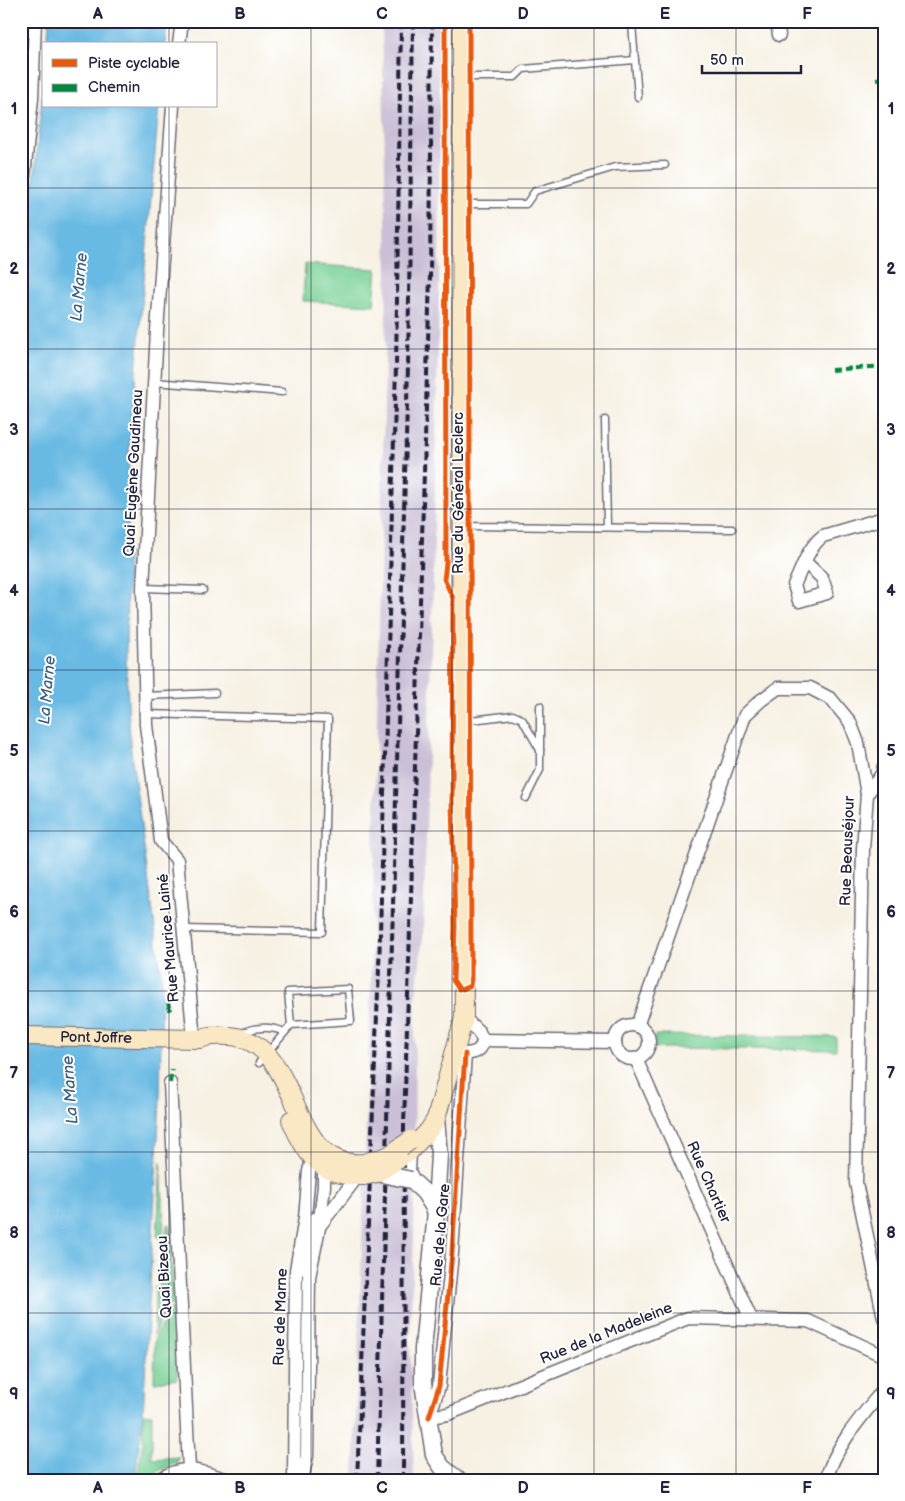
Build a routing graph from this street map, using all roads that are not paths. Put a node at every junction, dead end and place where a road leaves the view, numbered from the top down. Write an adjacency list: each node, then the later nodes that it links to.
1 (35, 21): 11 (street)
2 (182, 21): 7 (street)
3 (462, 21): 9 (main road, Rue du Général Leclerc)
4 (777, 21): 6 (street)
5 (632, 24): 8 (lane)
6 (779, 35)
7 (179, 42)
8 (635, 60): 9 (lane); 10 (lane)
9 (462, 77): 14 (main road, Rue du Général Leclerc)
10 (638, 97)
11 (27, 100): 15 (street)
12 (173, 108): 16 (street, Quai Eugène Gaudineau)
13 (665, 165): 14 (lane)
14 (462, 204): 19 (main road, Rue du Général Leclerc)
15 (21, 205)
16 (154, 382): 17 (lane); 24 (street, Quai Eugène Gaudineau)
17 (282, 392)
18 (605, 420): 21 (lane)
19 (461, 497): 21 (lane); 30 (main road, Rue du Général Leclerc)
20 (884, 518): 23 (street)
21 (607, 527): 22 (lane)
22 (732, 529)
23 (805, 562)
24 (143, 588): 25 (lane); 27 (street, Quai Eugène Gaudineau)
25 (203, 590)
26 (215, 693): 27 (lane)
27 (146, 696): 29 (street, Quai Eugène Gaudineau)
28 (540, 706): 31 (lane)
29 (146, 714): 35 (street, Quai Eugène Gaudineau); 36 (lane)
30 (462, 721): 31 (lane); 40 (main road, Rue du Général Leclerc)
31 (540, 750): 34 (lane)
32 (884, 766): 33 (street)
33 (867, 794): 38 (street, Rue Beauséjour); 55 (street, Rue Beauséjour)
34 (526, 798)
35 (161, 841): 36 (street, Rue Maurice Lainé)
36 (184, 929): 43 (street, Rue Maurice Lainé)
37 (291, 1025): 37 (lane); 39 (lane)
38 (637, 1026): 45 (street); 47 (street)
39 (286, 1032): 42 (lane); 46 (lane)
40 (462, 1035): 44 (street); 44 (street); 49 (main road, Rue du Général Leclerc); 59 (street, Rue de la Gare)
41 (21, 1036): 43 (main road, Pont Joffre)
42 (235, 1037): 43 (main road); 46 (main road)
43 (197, 1039): 46 (main road)
44 (483, 1040): 45 (street)
45 (615, 1042): 47 (street)
46 (263, 1058): 50 (main road)
47 (636, 1059): 56 (street, Rue Chartier)
48 (170, 1083): 60 (street, Quai Bizeau)
49 (422, 1134): 51 (main road, bridge); 52 (street); 53 (street, Rue de la Gare)
50 (320, 1159): 51 (main road); 54 (street, Rue de Marne); 62 (street, Rue de Marne)
51 (365, 1172): 52 (street, bridge); 54 (street, Rue de Marne)
52 (411, 1180): 53 (street, Rue de la Gare)
53 (436, 1211): 59 (street, Rue de la Gare)
54 (319, 1228): 62 (street, Rue de Marne)
55 (884, 1318)
56 (751, 1319): 57 (street, Rue de la Madeleine); 59 (street, Rue de la Madeleine)
57 (884, 1356)
58 (884, 1389): 66 (street)
59 (429, 1417): 61 (street, Rue de la Gare)
60 (190, 1469): 63 (street); 64 (street)
61 (439, 1474): 65 (street)
62 (297, 1479)
63 (159, 1480)
64 (228, 1480)
65 (458, 1480)
66 (826, 1480)

